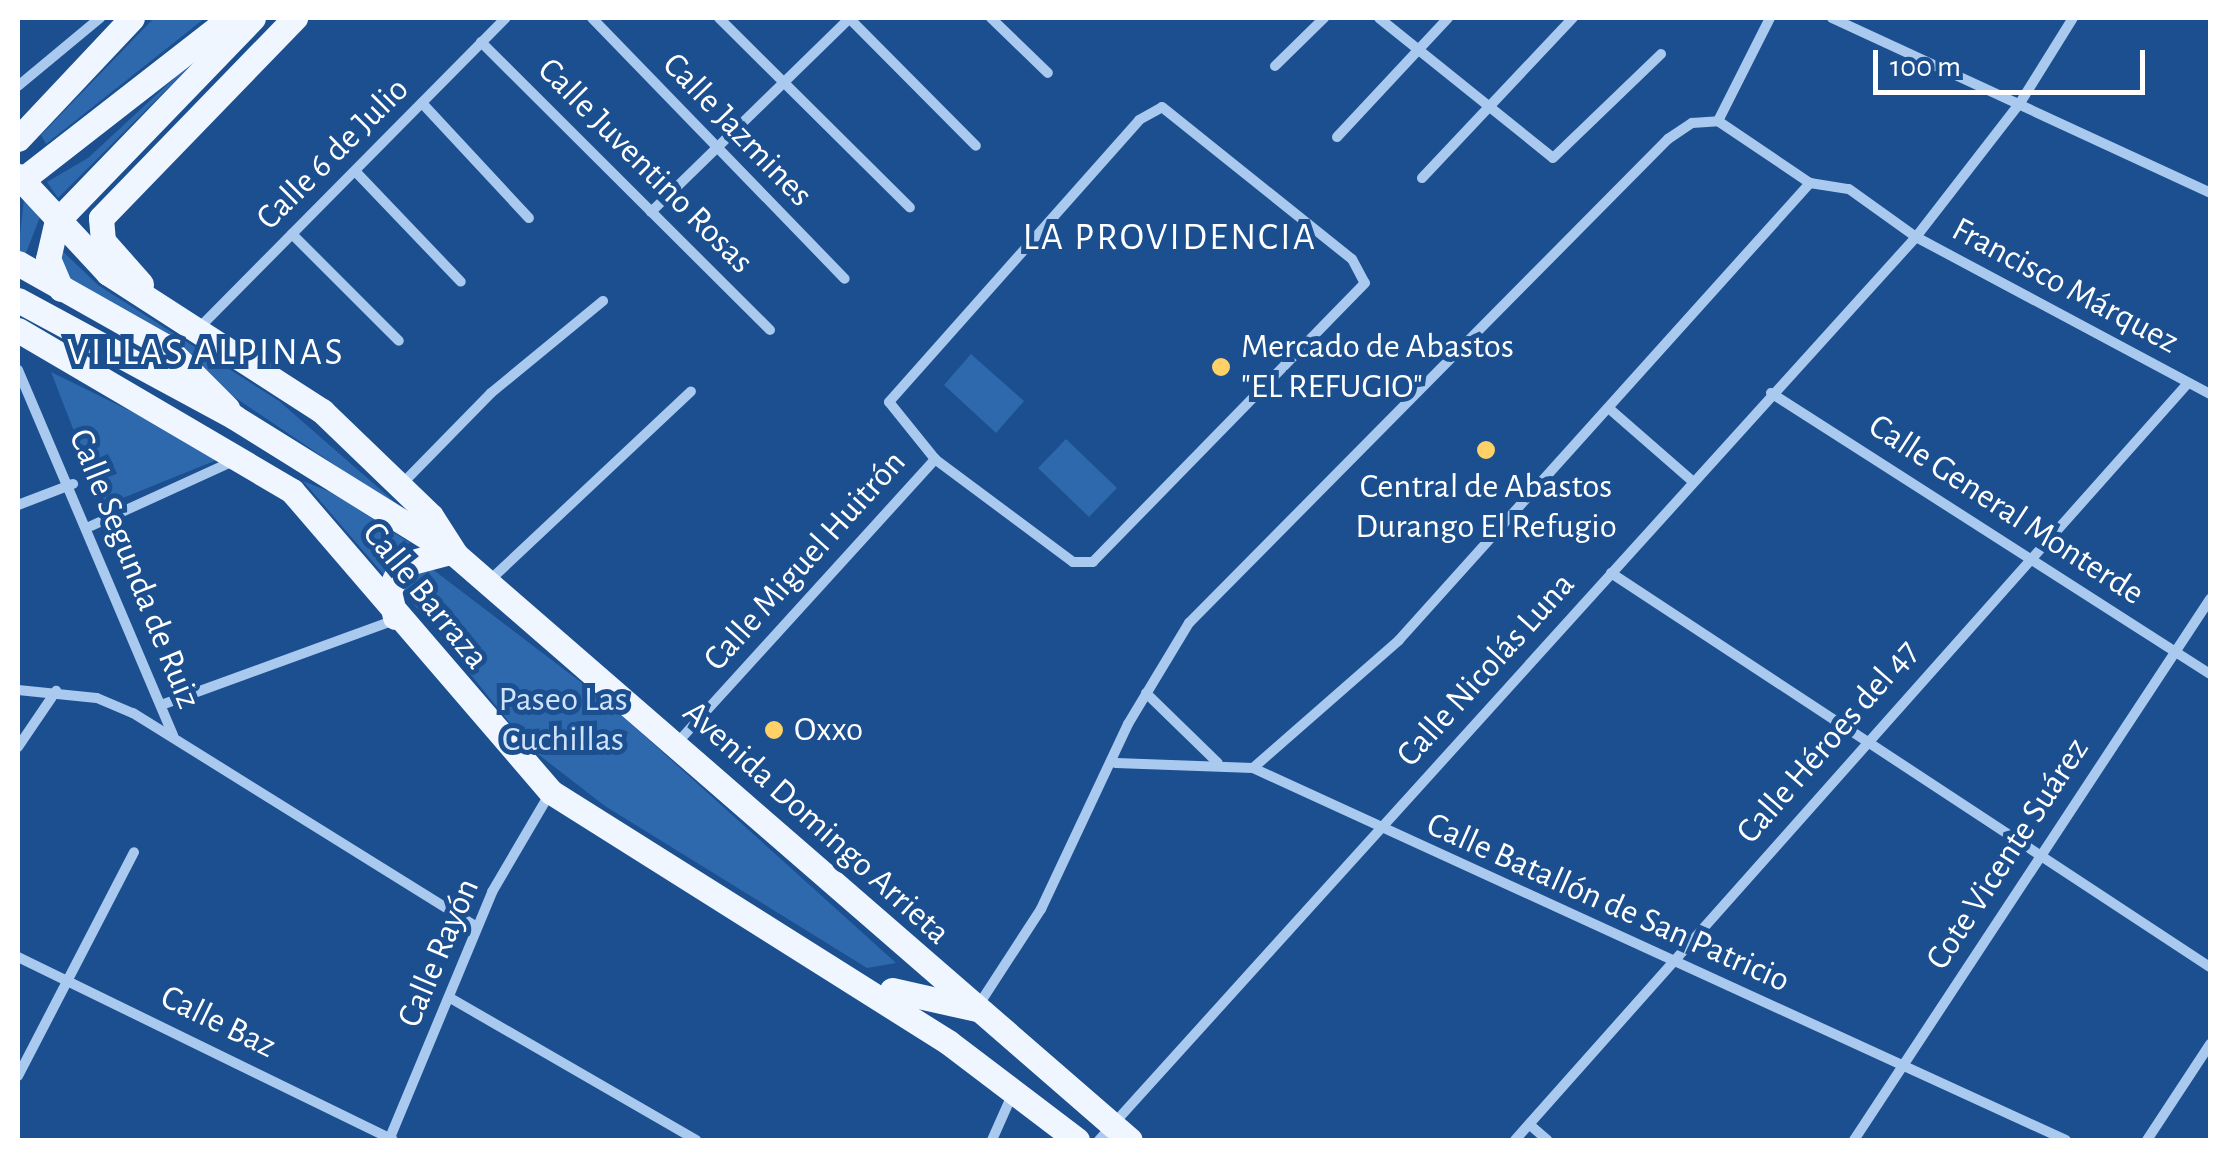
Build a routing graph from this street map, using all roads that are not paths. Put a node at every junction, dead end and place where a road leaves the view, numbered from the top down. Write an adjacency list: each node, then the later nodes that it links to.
1 (100, 18): 24 (street)
2 (132, 18): 30 (main road)
3 (230, 18): 35 (main road)
4 (253, 18): 41 (main road)
5 (295, 18): 50 (main road)
6 (506, 18): 18 (street, Calle 6 de Julio)
7 (592, 18): 32 (street, Calle Jazmines)
8 (719, 18): 23 (street)
9 (849, 18): 23 (street); 31 (street)
10 (991, 18): 22 (street)
11 (1324, 18): 21 (street)
12 (1379, 18): 19 (street)
13 (1448, 18): 19 (street)
14 (1574, 18): 27 (street)
15 (1770, 18): 28 (street)
16 (1832, 18): 26 (street)
17 (2073, 18): 26 (street, Calle Nicolás Luna)
18 (481, 42): 25 (street, Calle 6 de Julio); 39 (street, Calle Juventino Rosas)
19 (1416, 48): 27 (street); 29 (street)
20 (1661, 54): 27 (street)
21 (1275, 66)
22 (1048, 73)
23 (784, 84): 32 (street); 38 (street)
24 (18, 86)
25 (422, 103): 33 (street, Calle 6 de Julio); 40 (street)
26 (2020, 104): 37 (street); 43 (street, Calle Nicolás Luna)
27 (1492, 112): 34 (street)
28 (1718, 121): 36 (street, Francisco Márquez); 81 (street)
29 (1336, 137)
30 (18, 139)
31 (976, 146)
32 (715, 150): 39 (street); 45 (street, Calle Jazmines)
33 (355, 171): 42 (street, Calle 6 de Julio); 46 (street)
34 (1422, 178)
35 (18, 180): 41 (main road)
36 (1810, 183): 43 (street, Francisco Márquez); 61 (street)
37 (2209, 188)
38 (910, 208)
39 (651, 212): 53 (street, Calle Juventino Rosas)
40 (529, 218)
41 (57, 221): 47 (main road); 50 (main road)
42 (292, 234): 51 (street, Calle 6 de Julio); 54 (street)
43 (1916, 237): 56 (street, Francisco Márquez); 59 (street, Calle Nicolás Luna)
44 (18, 264): 47 (main road)
45 (845, 279)
46 (461, 282)
47 (61, 289): 62 (main road)
48 (18, 300): 62 (main road)
49 (604, 300): 67 (street)
50 (160, 306): 51 (main road)
51 (199, 328): 67 (main road)
52 (18, 330): 63 (main road, Calle Barraza)
53 (770, 330)
54 (399, 341)
55 (18, 370): 57 (street, Calle Segunda de Ruiz)
56 (2188, 382): 60 (street, Francisco Márquez); 72 (street, Calle Héroes del 47)
57 (21, 388): 66 (street, Calle Segunda de Ruiz)
58 (690, 390): 74 (street)
59 (1771, 393): 65 (street, Calle Nicolás Luna); 72 (street, Calle General Monterde)
60 (2210, 394)
61 (1612, 411): 65 (street); 89 (street)
62 (234, 417): 68 (main road); 71 (main road)
63 (241, 458): 68 (main road, Calle Barraza); 70 (street)
64 (935, 458): 64 (street); 85 (street, Calle Miguel Huitrón)
65 (1692, 480): 73 (street, Calle Nicolás Luna)
66 (74, 484): 69 (street); 70 (street, Calle Segunda de Ruiz)
67 (401, 485): 71 (main road)
68 (292, 491): 76 (main road, Calle Barraza)
69 (18, 505)
70 (90, 526): 82 (street, Calle Segunda de Ruiz)
71 (456, 555): 74 (main road, Avenida Domingo Arrieta); 76 (main road)
72 (2028, 556): 77 (street, Calle General Monterde); 84 (street, Calle Héroes del 47)
73 (1611, 573): 84 (street); 91 (street, Calle Nicolás Luna)
74 (488, 582): 85 (main road, Avenida Domingo Arrieta)
75 (2210, 598): 77 (street, Cote Vicente Suárez)
76 (396, 620): 82 (street); 90 (main road, Calle Barraza)
77 (2174, 651): 78 (street, Calle General Monterde); 93 (street, Cote Vicente Suárez)
78 (2210, 674)
79 (18, 690): 80 (street)
80 (56, 691): 83 (street); 86 (street)
81 (1146, 693): 87 (street); 88 (street)
82 (164, 704): 83 (street, Calle Segunda de Ruiz)
83 (174, 737): 94 (street, Calle Segunda de Ruiz)
84 (1861, 742): 93 (street); 97 (street, Calle Héroes del 47)
85 (676, 744): 95 (main road, Avenida Domingo Arrieta)
86 (18, 747)
87 (1116, 763): 88 (street, Calle Batallón de San Patricio); 102 (street)
88 (1219, 764): 89 (street, Calle Batallón de San Patricio)
89 (1252, 768): 91 (street, Calle Batallón de San Patricio)
90 (551, 792): 94 (street, Calle Rayón); 100 (main road, Calle Barraza)
91 (1379, 830): 97 (street, Calle Batallón de San Patricio); 108 (street, Calle Nicolás Luna)
92 (134, 852): 99 (street)
93 (2037, 858): 98 (street); 104 (street, Cote Vicente Suárez)
94 (477, 927): 101 (street, Calle Rayón)
95 (902, 950): 100 (main road); 102 (main road, Avenida Domingo Arrieta)
96 (18, 957): 99 (street, Calle Baz)
97 (1676, 964): 104 (street, Calle Batallón de San Patricio); 107 (street, Calle Héroes del 47)
98 (2210, 967)
99 (64, 978): 105 (street); 109 (street, Calle Baz)
100 (879, 989): 102 (main road); 106 (main road, Calle Barraza)
101 (452, 999): 109 (street, Calle Rayón); 110 (street)
102 (976, 1010): 108 (main road, Avenida Domingo Arrieta)
103 (2210, 1044): 117 (street)
104 (1903, 1067): 115 (street, Cote Vicente Suárez); 116 (street, Calle Batallón de San Patricio)
105 (18, 1076)
106 (1014, 1090): 111 (street); 112 (main road, Calle Barraza)
107 (1530, 1125): 113 (street, Calle Héroes del 47); 114 (street)
108 (1114, 1135)
109 (390, 1140)
110 (696, 1140)
111 (992, 1140)
112 (1077, 1140)
113 (1515, 1140)
114 (1547, 1140)
115 (1854, 1140)
116 (2066, 1140)
117 (2146, 1140)

